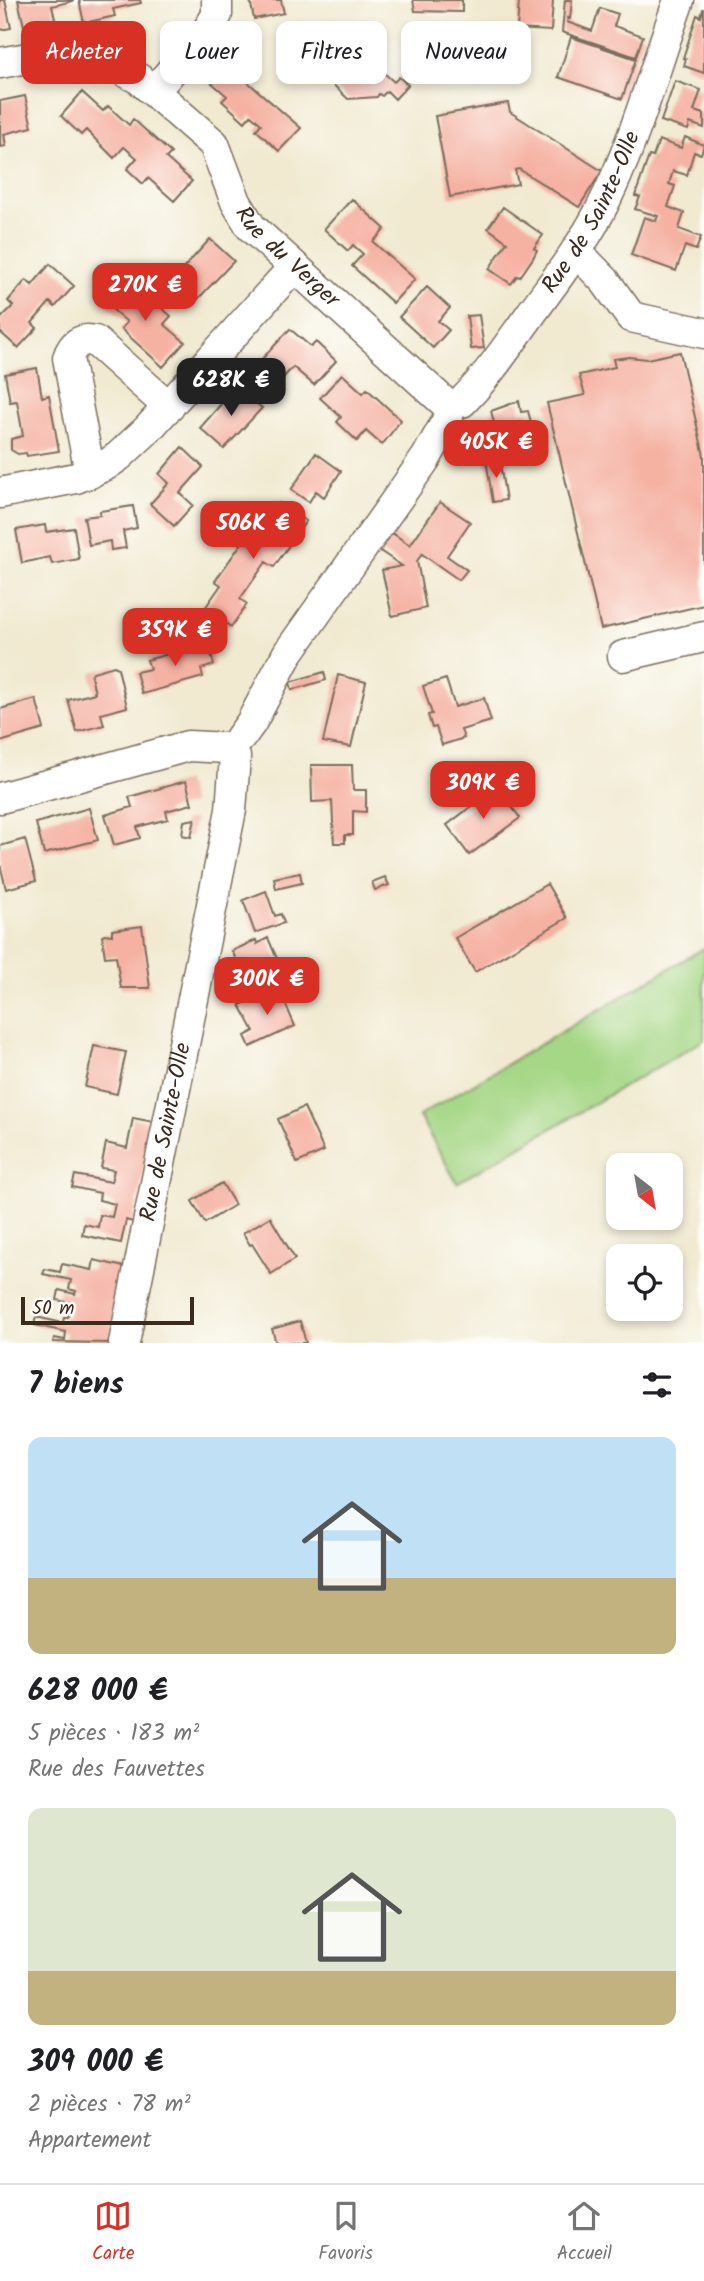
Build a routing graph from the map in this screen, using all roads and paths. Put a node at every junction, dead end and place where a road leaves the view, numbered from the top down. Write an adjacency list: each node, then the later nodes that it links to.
1 (217, 0): 4 (street)
2 (678, 0): 5 (street, Rue de Sainte-Olle)
3 (0, 63): 4 (street, Rue du Verger)
4 (154, 91): 6 (street, Rue du Verger)
5 (576, 251): 7 (street); 9 (street, Rue de Sainte-Olle)
6 (294, 267): 8 (street); 9 (street, Rue du Verger)
7 (704, 333)
8 (169, 407): 10 (street); 10 (street)
9 (452, 408): 14 (street, Rue de Sainte-Olle)
10 (90, 473): 11 (street)
11 (0, 493)
12 (704, 637): 13 (street)
13 (623, 656)
14 (234, 748): 15 (street); 16 (street, Rue de Sainte-Olle)
15 (0, 798)
16 (124, 1343)

